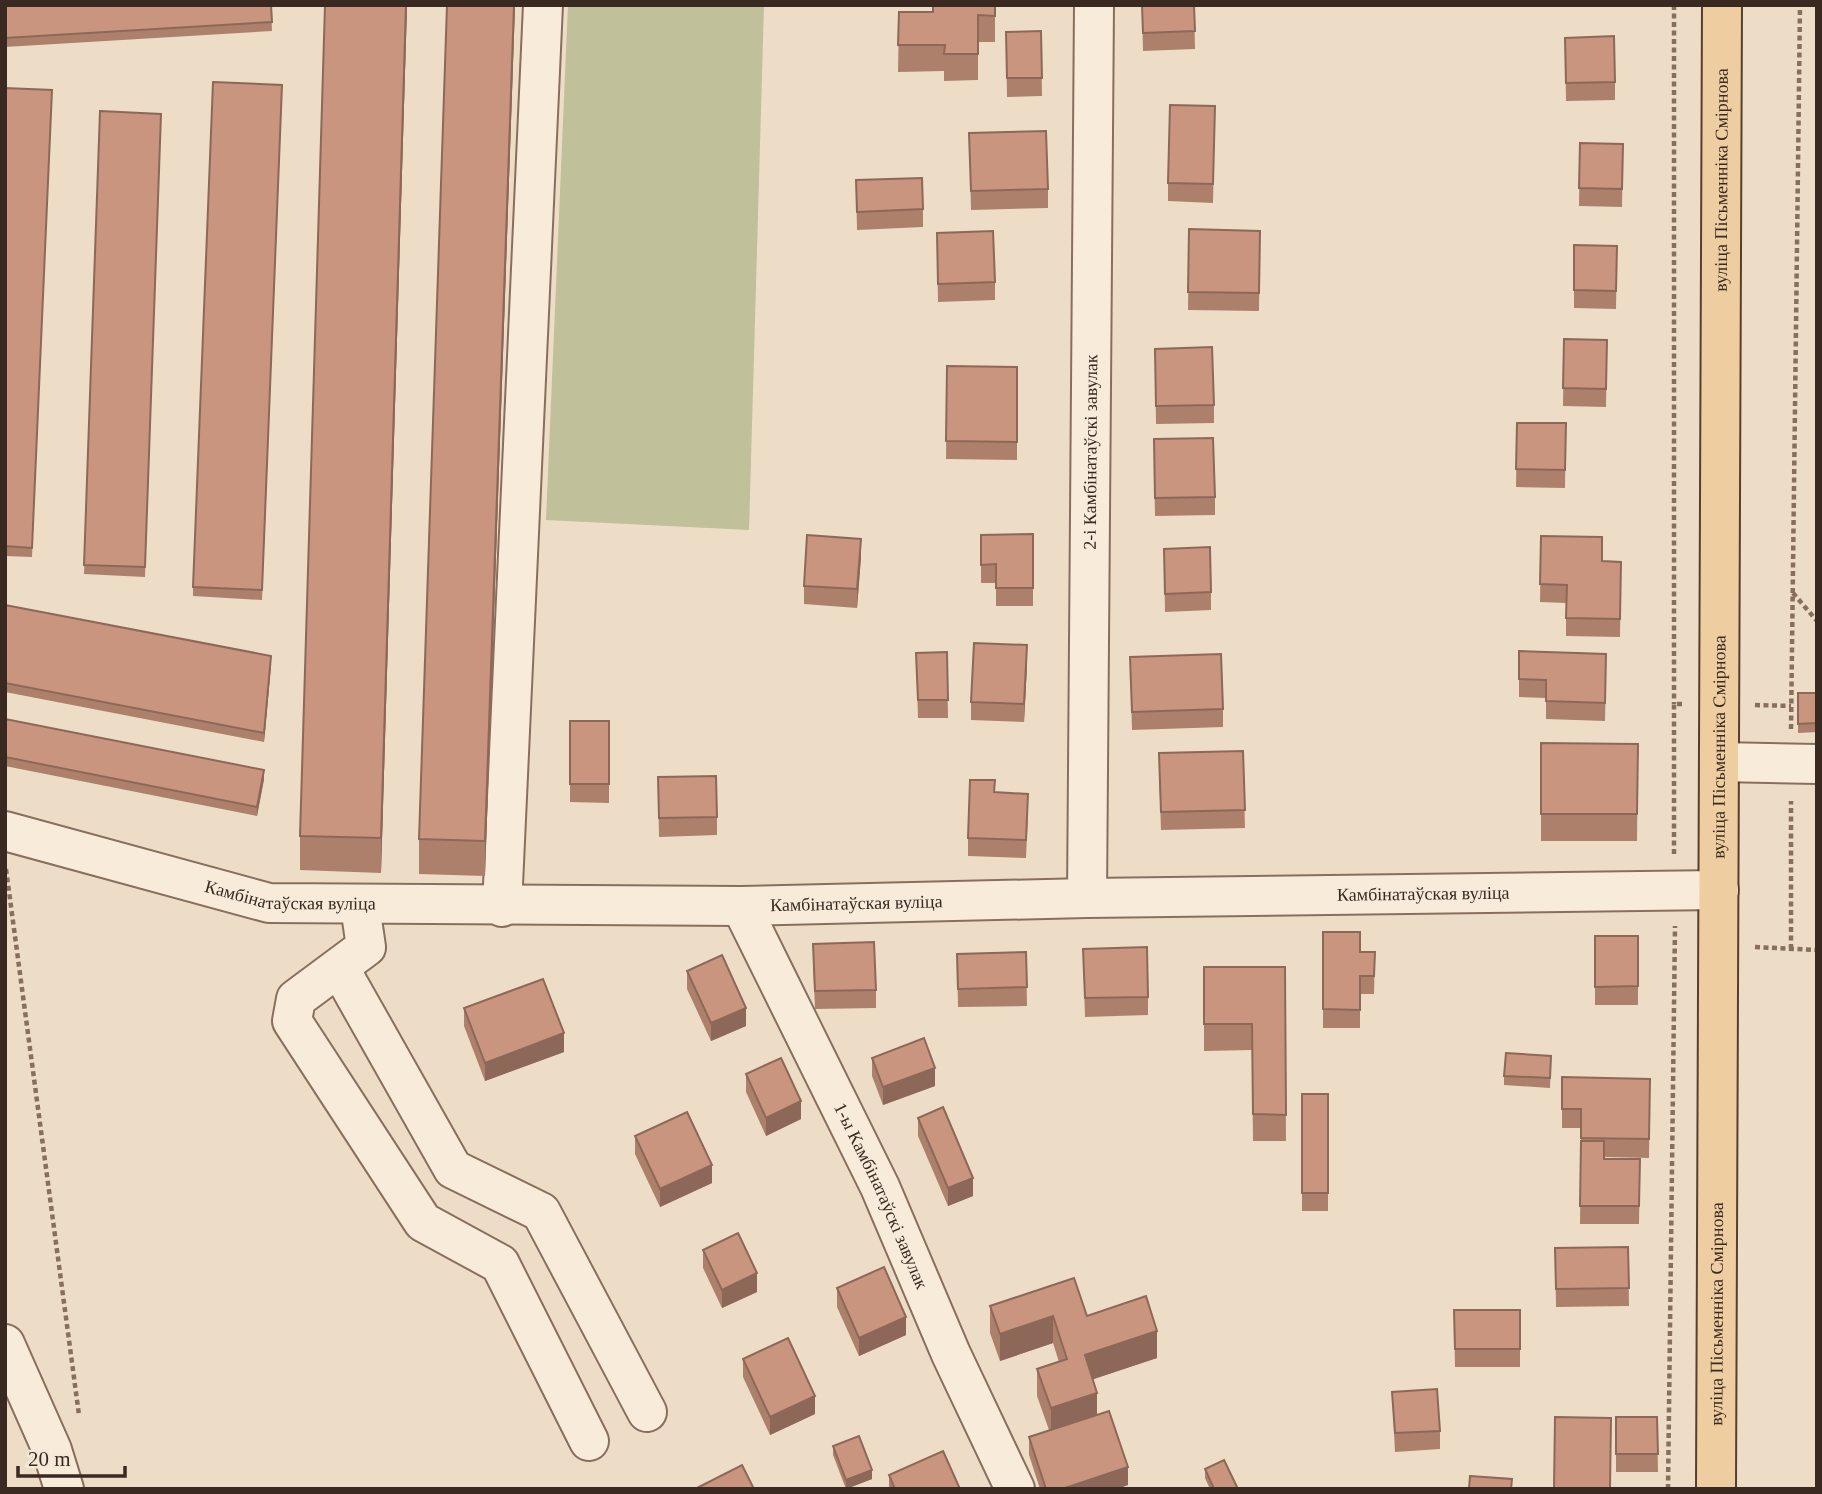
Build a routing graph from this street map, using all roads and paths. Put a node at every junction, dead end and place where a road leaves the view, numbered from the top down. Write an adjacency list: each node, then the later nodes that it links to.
1 (543, 5): 17 (street)
2 (1094, 5): 14 (street, 2-і Камбінатаўскі завулак)
3 (1674, 5): 8 (path)
4 (1722, 5): 9 (main road, вуліца Пісьменніка Смірнова)
5 (1800, 5): 6 (path)
6 (1793, 592): 7 (path); 10 (path)
7 (1817, 621)
8 (1674, 704)
9 (1720, 762): 10 (street); 13 (main road, вуліца Пісьменніка Смірнова)
10 (1804, 764): 18 (path)
11 (5, 831): 15 (street, Камбінатаўская вуліца)
12 (6, 864): 23 (path)
13 (1719, 890): 14 (street, Камбінатаўская вуліца); 27 (main road, вуліца Пісьменніка Смірнова)
14 (1087, 898): 16 (street, Камбінатаўская вуліца)
15 (360, 906): 17 (street, Камбінатаўская вуліца); 19 (street)
16 (741, 906): 17 (street, Камбінатаўская вуліца); 26 (street, 1-ы Камбінатаўскі завулак)
17 (502, 907)
18 (1791, 949)
19 (340, 969): 22 (street); 24 (street)
20 (5, 1344): 21 (street)
21 (14, 1375): 25 (street)
22 (648, 1412)
23 (80, 1426)
24 (589, 1441)
25 (65, 1489)
26 (1015, 1489)
27 (1716, 1489)

